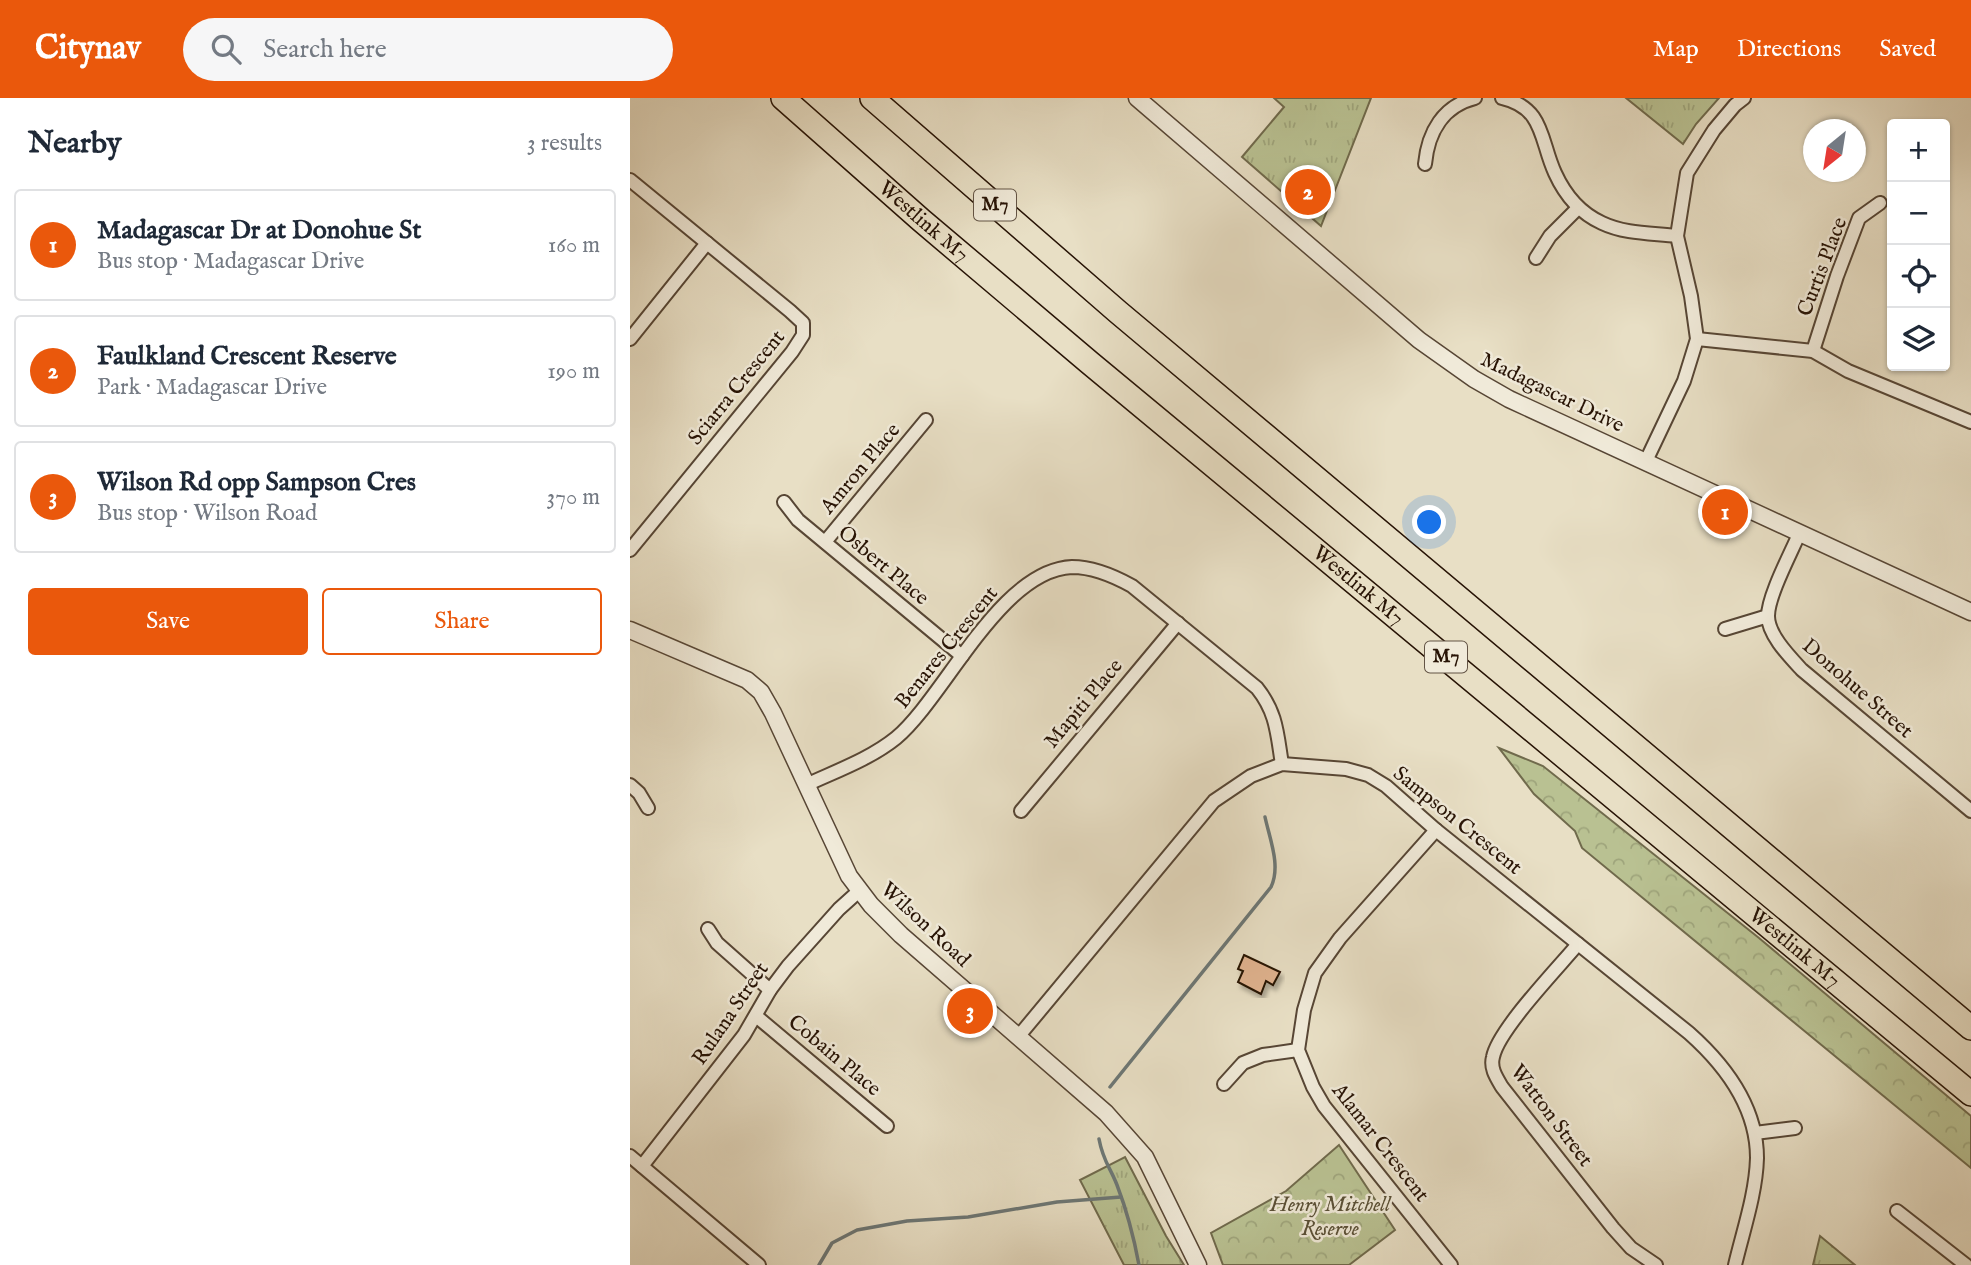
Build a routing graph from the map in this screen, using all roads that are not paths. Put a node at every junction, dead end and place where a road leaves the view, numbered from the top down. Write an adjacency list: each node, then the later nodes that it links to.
1 (767, 98): 12 (highway)
2 (783, 98): 12 (highway, Westlink M7 / M7)
3 (873, 98): 44 (highway, M7)
4 (1138, 98): 21 (street, Madagascar Drive)
5 (1475, 98): 8 (street)
6 (1502, 98): 11 (street)
7 (1744, 98): 13 (street)
8 (1425, 164)
9 (630, 180): 14 (street, Sciarra Crescent)
10 (1880, 204): 18 (street, Curtis Place)
11 (1578, 208): 13 (street); 15 (street)
12 (921, 220): 48 (highway, Westlink M7 / M7)
13 (1677, 236): 17 (street)
14 (707, 243): 16 (street); 25 (street, Sciarra Crescent)
15 (1536, 258)
16 (630, 339)
17 (1698, 339): 18 (street); 21 (street)
18 (1812, 351): 20 (street)
19 (926, 420): 24 (street, Amron Place)
20 (1971, 422)
21 (1646, 461): 23 (street, Madagascar Drive)
22 (784, 502): 24 (street, Osbert Place)
23 (1799, 534): 26 (street, Madagascar Drive); 27 (street)
24 (825, 542): 31 (street, Osbert Place)
25 (630, 550)
26 (1971, 612)
27 (1768, 617): 29 (street); 37 (street, Donohue Street)
28 (1178, 623): 31 (street, Benares Crescent); 32 (street, Benares Crescent); 36 (street, Mapiti Place)
29 (1725, 629)
30 (630, 630): 34 (street, Wilson Road)
31 (962, 656): 34 (street, Benares Crescent)
32 (1282, 764): 38 (street, Sampson Crescent); 45 (street, Sampson Crescent)
33 (630, 785): 35 (street)
34 (806, 785): 39 (street, Wilson Road)
35 (648, 807)
36 (1021, 810)
37 (1971, 811)
38 (1436, 830): 41 (street, Sampson Crescent); 46 (street)
39 (859, 891): 42 (street, Rulana Street); 45 (street, Wilson Road)
40 (708, 929): 42 (street)
41 (1578, 944): 51 (street, Sampson Crescent); 58 (street, Watton Street)
42 (770, 990): 43 (street, Rulana Street)
43 (757, 1016): 49 (street, Cobain Place); 53 (street, Rulana Street)
44 (1971, 1028)
45 (1018, 1037): 56 (street, Wilson Road)
46 (1298, 1050): 47 (street); 57 (street, Alamar Crescent)
47 (1224, 1084)
48 (1971, 1094)
49 (887, 1126)
50 (1795, 1128): 51 (street)
51 (1755, 1133): 59 (street, Sampson Crescent)
52 (630, 1156): 53 (street)
53 (642, 1166): 55 (street)
54 (1897, 1211): 60 (street)
55 (759, 1265)
56 (1198, 1265)
57 (1451, 1265)
58 (1656, 1265)
59 (1735, 1265)
60 (1966, 1265)

